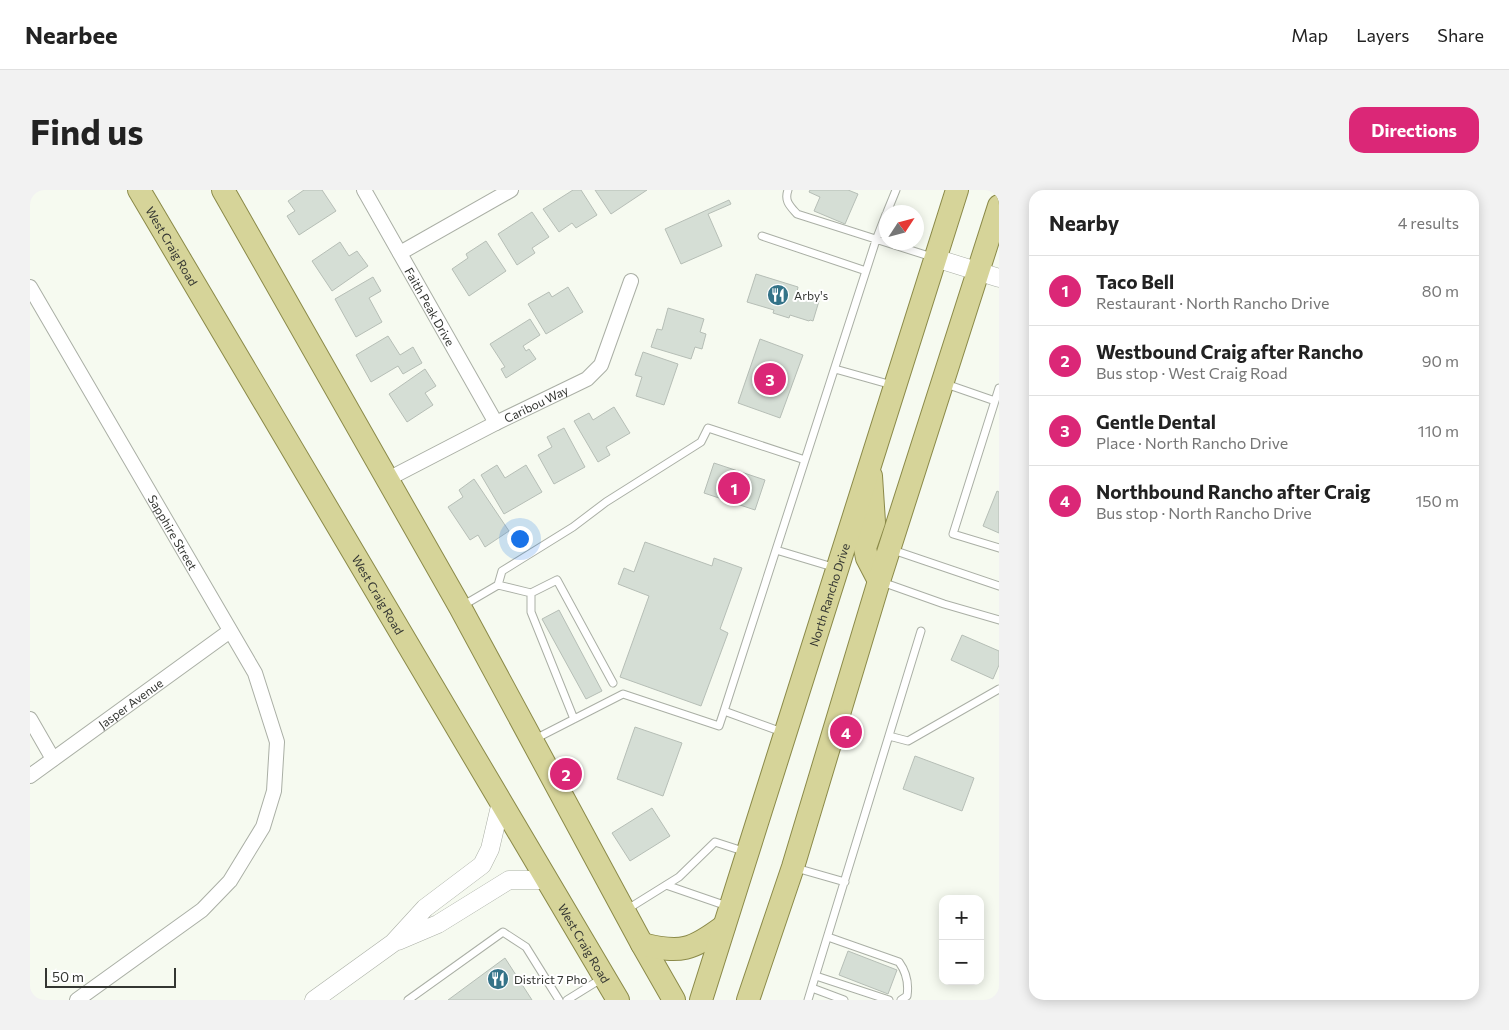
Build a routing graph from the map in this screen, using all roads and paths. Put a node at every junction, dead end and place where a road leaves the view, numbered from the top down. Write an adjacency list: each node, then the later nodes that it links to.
1 (139, 190): 50 (main road, West Craig Road)
2 (223, 190): 27 (main road)
3 (364, 190): 13 (street, Faith Peak Drive)
4 (511, 190): 13 (street)
5 (788, 190): 12 (lane)
6 (896, 190): 8 (lane)
7 (957, 190): 14 (main road, North Rancho Drive)
8 (890, 205)
9 (999, 206): 16 (main road)
10 (879, 233): 12 (lane)
11 (762, 236): 15 (lane)
12 (876, 240): 14 (lane); 15 (lane)
13 (400, 254): 24 (street, Faith Peak Drive)
14 (935, 258): 16 (street); 21 (main road, North Rancho Drive)
15 (866, 271): 19 (lane)
16 (989, 274): 20 (main road)
17 (631, 281): 24 (street, Caribou Way)
18 (30, 287): 38 (street, Sapphire Street)
19 (834, 369): 21 (lane); 25 (lane)
20 (943, 384): 23 (lane); 29 (main road)
21 (895, 386): 26 (main road, North Rancho Drive)
22 (999, 388): 23 (lane)
23 (995, 401): 28 (lane)
24 (496, 423): 27 (street, Caribou Way)
25 (805, 460): 30 (lane); 33 (lane)
26 (870, 462): 31 (main road, North Rancho Drive); 32 (main road)
27 (388, 479): 36 (main road)
28 (999, 548)
29 (890, 549): 32 (main road); 34 (lane)
30 (776, 550): 31 (lane); 42 (lane)
31 (837, 568): 45 (main road, North Rancho Drive)
32 (879, 581): 37 (lane); 52 (main road)
33 (498, 585): 35 (lane); 36 (lane)
34 (999, 586)
35 (531, 593): 40 (lane); 44 (lane)
36 (460, 607): 47 (main road)
37 (999, 620)
38 (230, 631): 48 (street, Jasper Avenue); 64 (street, Sapphire Street)
39 (921, 631): 46 (lane)
40 (613, 684)
41 (999, 689): 46 (lane)
42 (724, 712): 44 (lane); 45 (lane)
43 (30, 719): 48 (street)
44 (574, 719): 47 (lane)
45 (786, 733): 51 (main road, North Rancho Drive)
46 (889, 736): 54 (lane)
47 (532, 741): 56 (main road)
48 (53, 759): 49 (street, Jasper Avenue)
49 (30, 776)
50 (501, 802): 53 (main road, West Craig Road); 59 (street)
51 (748, 852): 55 (lane); 57 (main road, North Rancho Drive)
52 (793, 867): 54 (lane); 72 (main road)
53 (547, 880): 59 (street); 62 (main road, West Craig Road)
54 (845, 882): 58 (lane)
55 (666, 885): 56 (lane); 57 (lane)
56 (624, 911): 60 (main road)
57 (727, 917): 60 (main road); 71 (main road, North Rancho Drive)
58 (828, 937): 61 (lane); 76 (lane)
59 (393, 943): 65 (street)
60 (642, 944): 70 (main road)
61 (816, 976): 63 (lane); 75 (lane)
62 (604, 977): 68 (lane); 69 (main road, West Craig Road)
63 (812, 988): 73 (lane); 74 (lane)
64 (77, 1000)
65 (314, 1000)
66 (408, 1000): 67 (lane)
67 (559, 1000)
68 (567, 1000)
69 (618, 1000)
70 (674, 1000)
71 (701, 1000)
72 (748, 1000)
73 (808, 1000)
74 (844, 1000)
75 (889, 1000)
76 (900, 1000)

